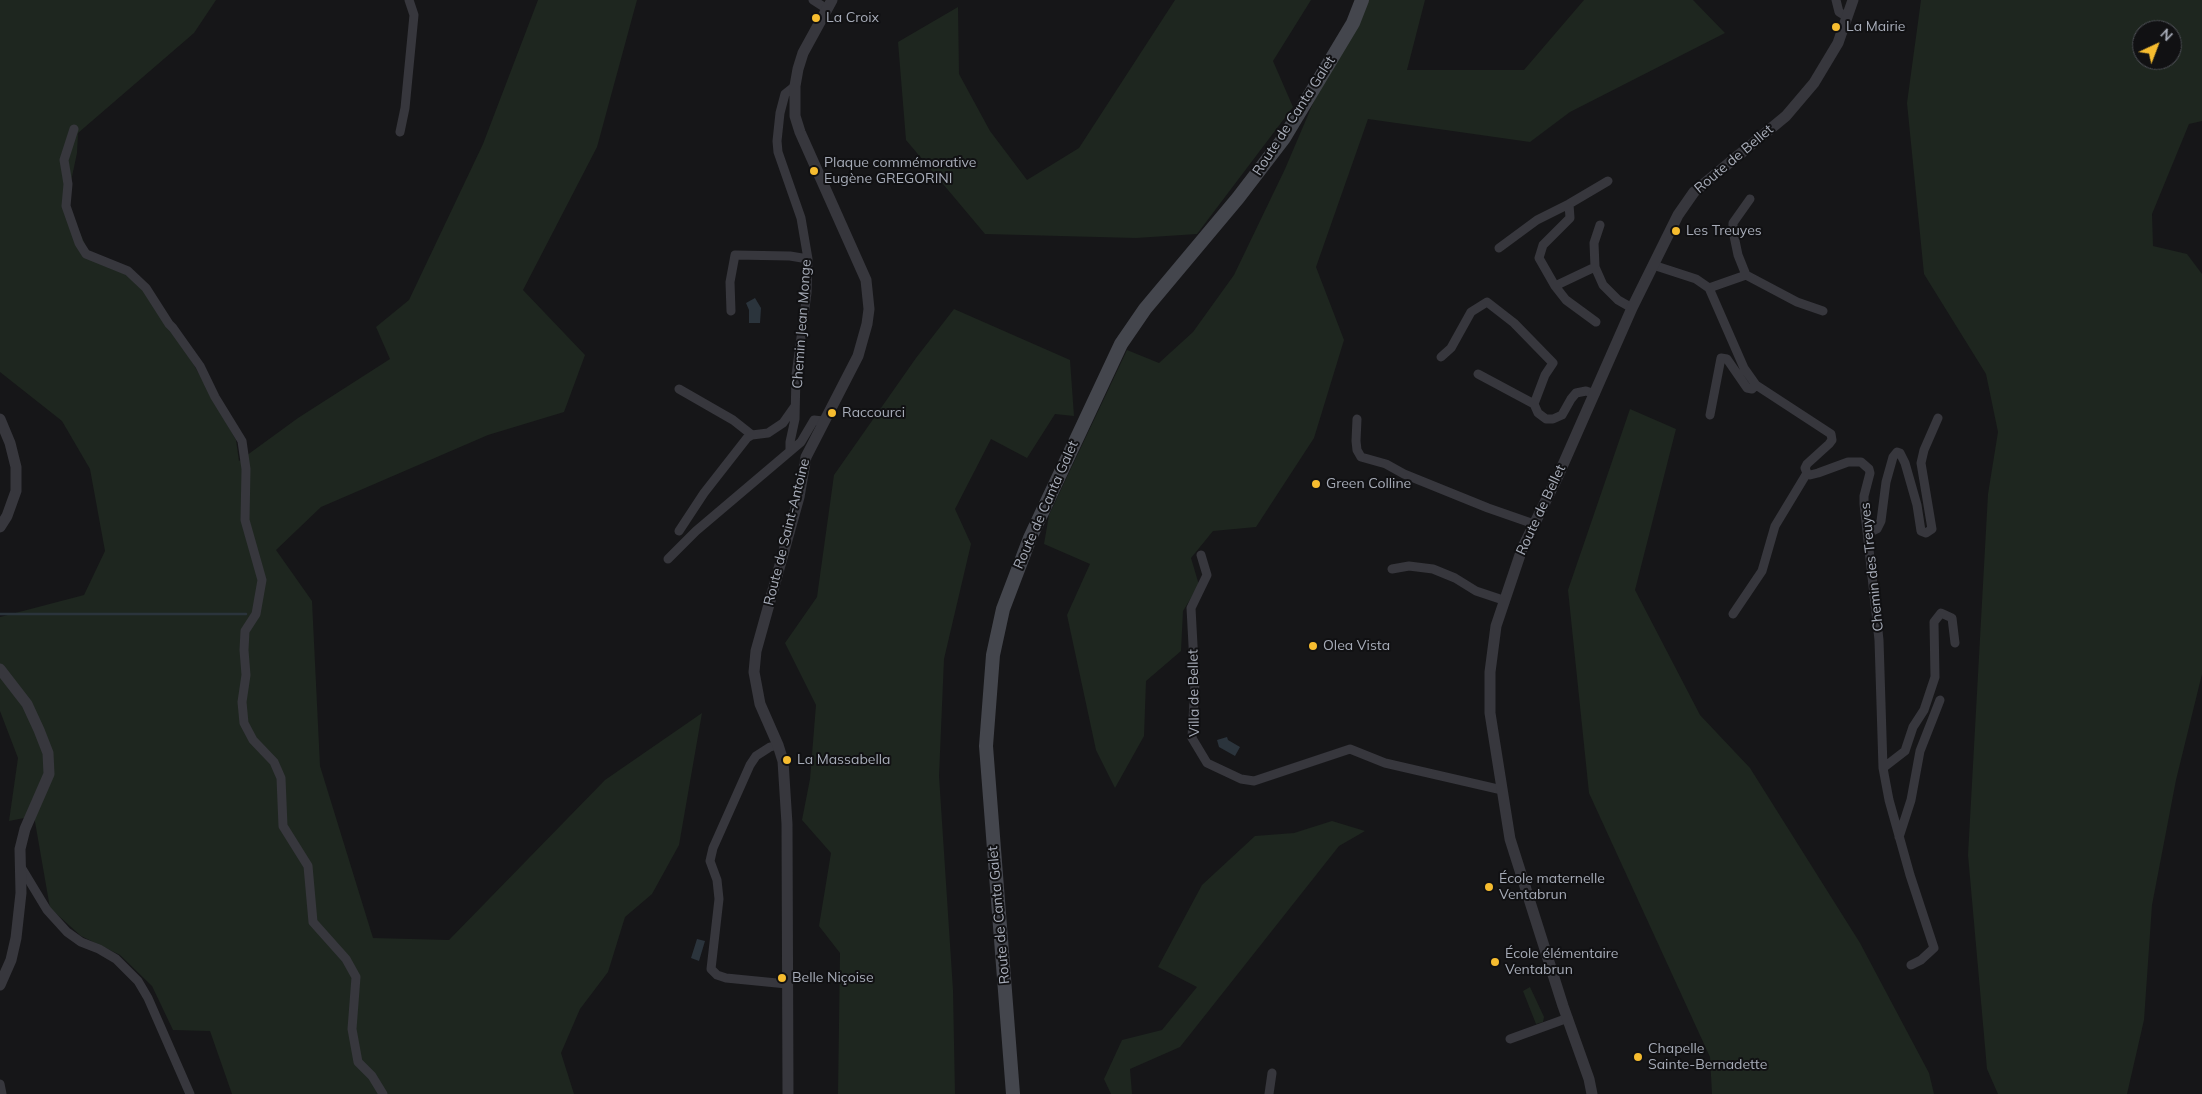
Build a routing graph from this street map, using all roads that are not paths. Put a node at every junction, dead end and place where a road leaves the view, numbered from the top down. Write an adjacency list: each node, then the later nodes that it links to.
1 (409, 0): 10 (street)
2 (813, 0): 6 (street)
3 (1362, 0): 69 (main road, Route de Canta Galet)
4 (1836, 0): 7 (street)
5 (1853, 0): 7 (street, Route de Bellet)
6 (829, 4): 8 (street, Route de Saint-Antoine)
7 (1847, 17): 17 (street, Route de Bellet)
8 (795, 86): 16 (street, Chemin Jean Monge); 37 (street, Route de Saint-Antoine)
9 (74, 129): 67 (street)
10 (400, 132)
11 (1608, 181): 13 (street)
12 (1750, 198): 19 (street)
13 (1569, 204): 15 (street); 20 (street)
14 (1600, 225): 18 (street)
15 (1499, 248)
16 (808, 259): 23 (street); 31 (street, Chemin Jean Monge)
17 (1653, 265): 21 (street); 22 (street, Route de Bellet)
18 (1595, 267): 20 (street); 22 (street)
19 (1746, 275): 21 (street); 24 (street)
20 (1555, 286): 25 (street)
21 (1709, 288): 28 (street)
22 (1632, 308): 30 (street, Route de Bellet)
23 (731, 311)
24 (1823, 311)
25 (1596, 322)
26 (1441, 357): 32 (street)
27 (1478, 374): 32 (street)
28 (1756, 385): 33 (street); 40 (street)
29 (679, 389): 38 (street)
30 (1594, 394): 32 (street); 41 (street, Route de Bellet)
31 (797, 401): 38 (street); 39 (street, Chemin Jean Monge)
32 (1534, 404)
33 (1710, 415)
34 (0, 418): 42 (street)
35 (1938, 418): 44 (street)
36 (1357, 419): 41 (street)
37 (823, 421): 39 (street); 53 (street, Route de Saint-Antoine)
38 (752, 435): 43 (street)
39 (790, 451): 46 (street)
40 (1807, 472): 44 (street, Chemin des Treuyes); 49 (street)
41 (1534, 524): 48 (street, Route de Bellet)
42 (0, 527)
43 (679, 531)
44 (1868, 533): 54 (street, Chemin des Treuyes)
45 (1201, 555): 55 (street, Villa de Bellet)
46 (668, 559)
47 (1392, 569): 48 (street)
48 (1503, 600): 55 (street, Route de Bellet)
49 (1733, 614)
50 (1955, 643): 54 (street)
51 (0, 669): 57 (street)
52 (1940, 700): 56 (street)
53 (778, 745): 59 (street, Route de Saint-Antoine); 59 (street)
54 (1883, 768): 56 (street, Chemin des Treuyes)
55 (1502, 790): 61 (street, Route de Bellet)
56 (1899, 837): 58 (street, Chemin des Treuyes)
57 (21, 866): 60 (street); 66 (street)
58 (1911, 965)
59 (787, 984): 68 (street, Route de Saint-Antoine)
60 (0, 985)
61 (1568, 1018): 62 (street); 71 (street, Route de Bellet)
62 (1510, 1039)
63 (1272, 1073): 70 (street)
64 (0, 1084): 65 (street)
65 (2, 1094)
66 (190, 1094)
67 (383, 1094)
68 (788, 1094)
69 (1013, 1094)
70 (1269, 1094)
71 (1592, 1094)

